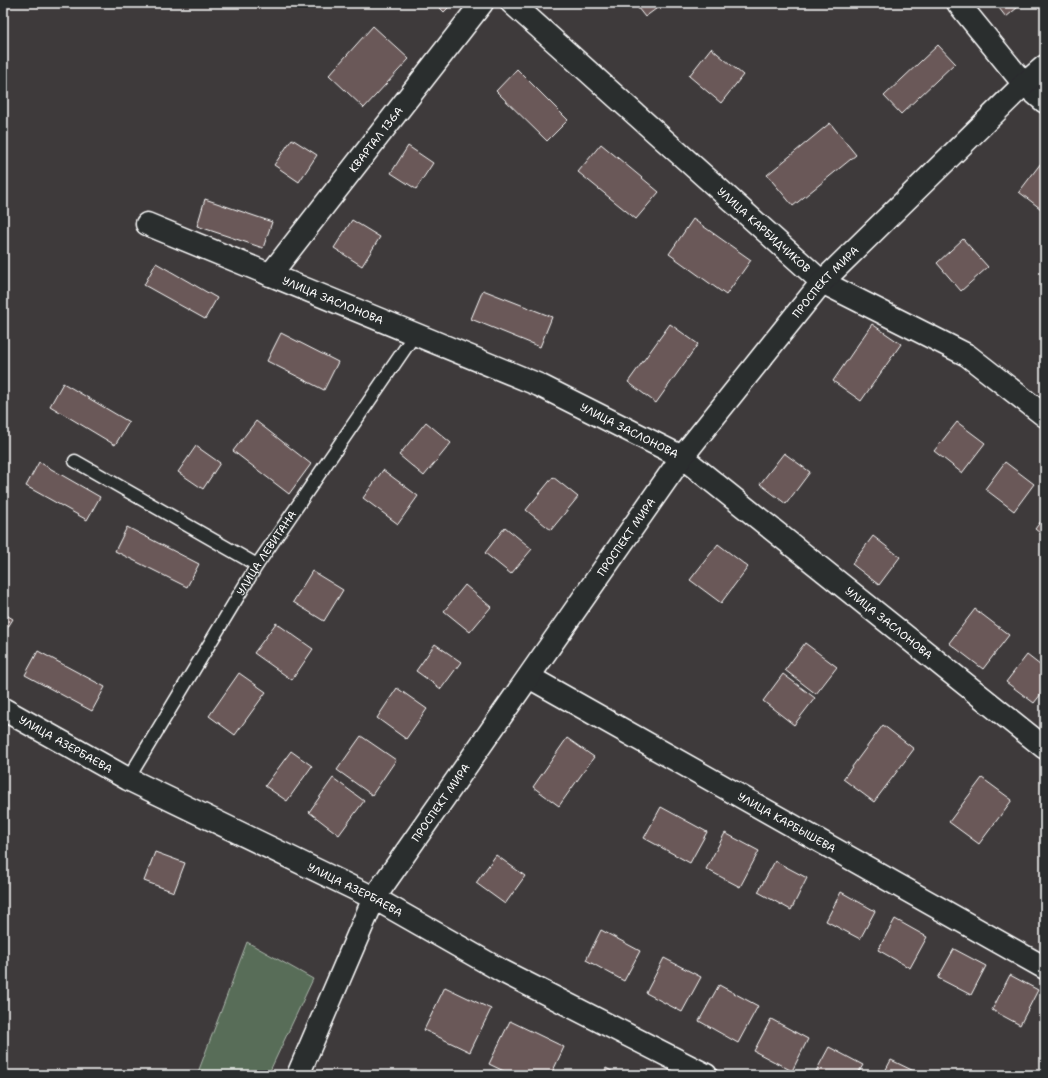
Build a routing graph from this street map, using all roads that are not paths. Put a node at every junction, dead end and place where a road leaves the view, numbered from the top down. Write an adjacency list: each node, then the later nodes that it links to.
1 (482, 3): 8 (street, КВАРТАЛ 136А)
2 (512, 3): 9 (street, УЛИЦА КАРБИДЧИКОВ)
3 (958, 3): 5 (street)
4 (1045, 66): 5 (street, ПРОСПЕКТ МИРА)
5 (1024, 84): 6 (street); 9 (street, ПРОСПЕКТ МИРА)
6 (1045, 102)
7 (147, 224): 8 (street, УЛИЦА ЗАСЛОНОВА)
8 (270, 275): 10 (street, УЛИЦА ЗАСЛОНОВА)
9 (822, 282): 11 (street, УЛИЦА КАРБИДЧИКОВ); 12 (street, ПРОСПЕКТ МИРА)
10 (415, 334): 12 (street, УЛИЦА ЗАСЛОНОВА); 14 (lane, УЛИЦА ЛЕВИТАНА)
11 (1045, 416)
12 (682, 457): 15 (street, ПРОСПЕКТ МИРА); 17 (street, УЛИЦА ЗАСЛОНОВА)
13 (75, 461): 14 (lane)
14 (257, 565): 18 (lane, УЛИЦА ЛЕВИТАНА)
15 (529, 677): 19 (street, ПРОСПЕКТ МИРА); 20 (street, УЛИЦА КАРБЫШЕВА)
16 (3, 709): 18 (street, УЛИЦА АЗЕРБАЕВА)
17 (1045, 748)
18 (128, 779): 19 (street, УЛИЦА АЗЕРБАЕВА)
19 (374, 898): 21 (street, ПРОСПЕКТ МИРА); 22 (street, УЛИЦА АЗЕРБАЕВА)
20 (1045, 968)
21 (298, 1075)
22 (706, 1075)

